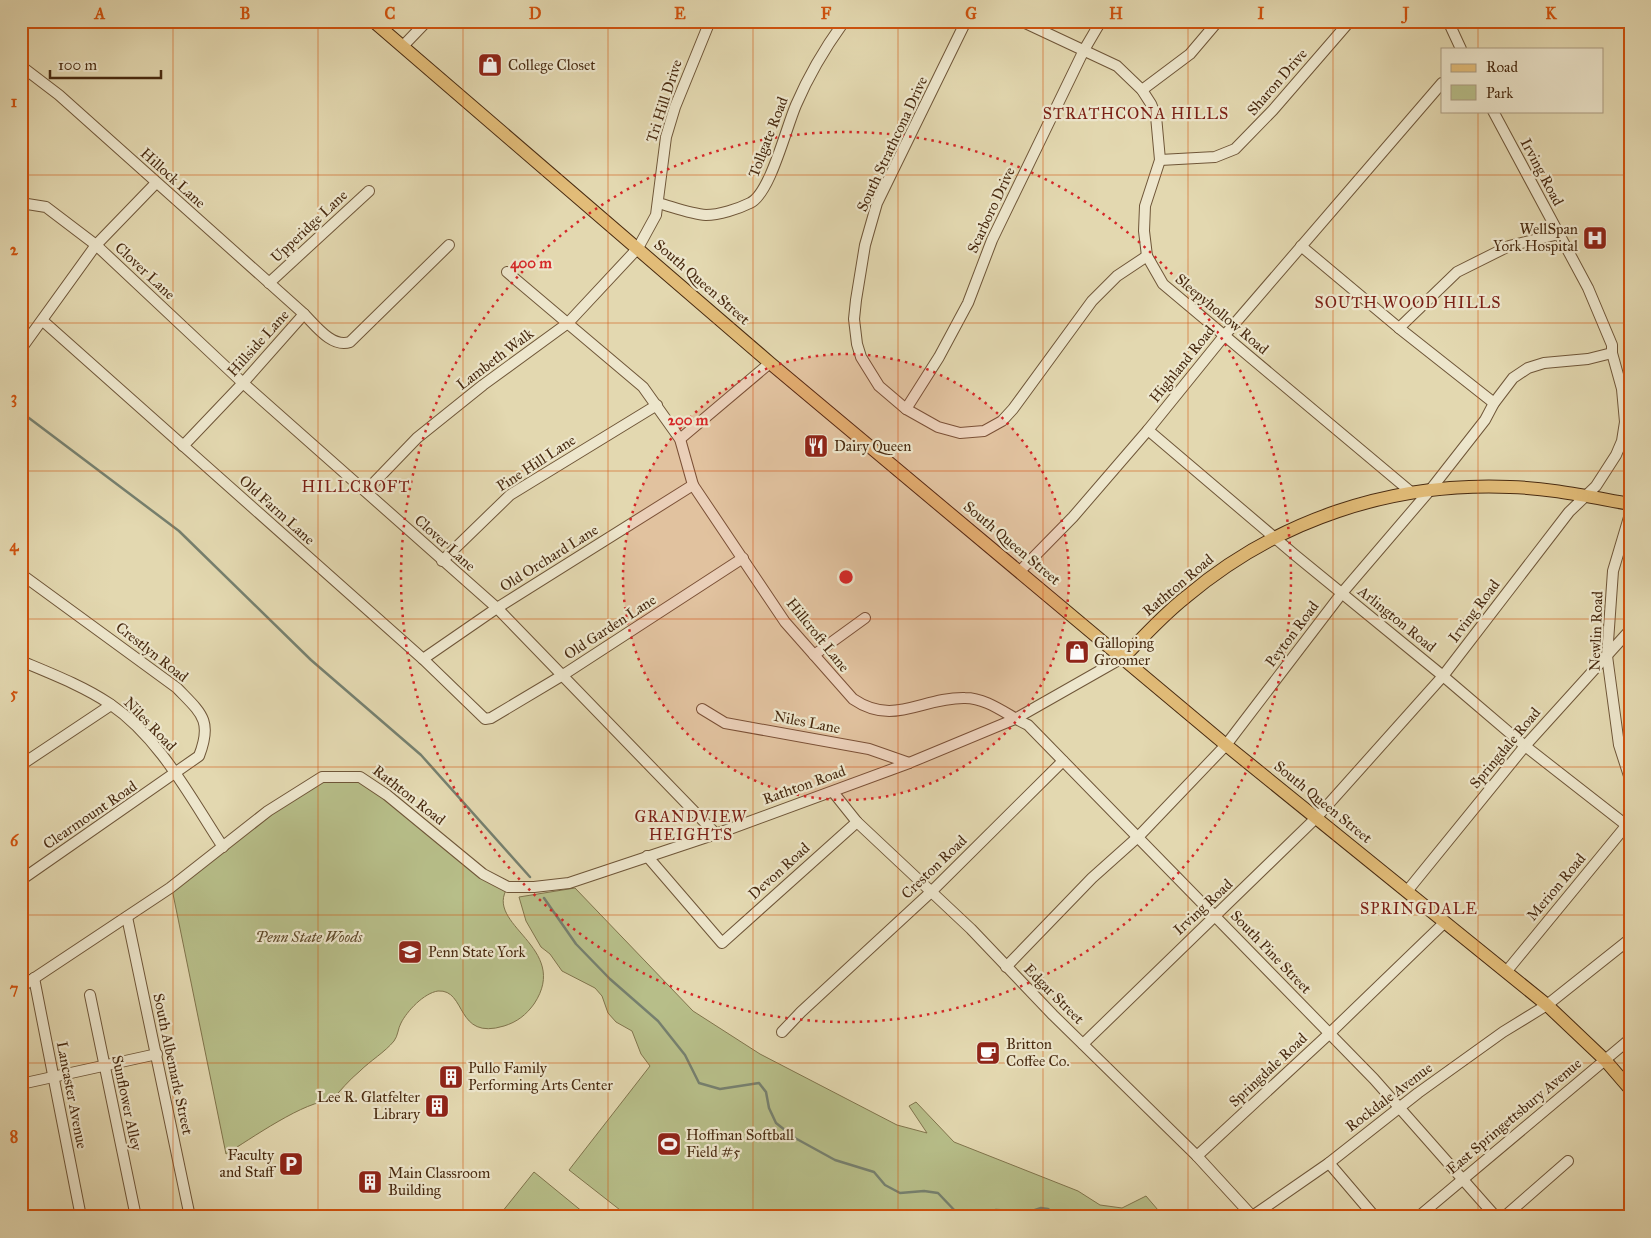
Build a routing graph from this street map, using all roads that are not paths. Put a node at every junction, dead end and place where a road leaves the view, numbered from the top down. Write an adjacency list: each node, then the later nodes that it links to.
1 (373, 21): 11 (main road, South Queen Street)
2 (427, 21): 11 (street)
3 (710, 21): 22 (street, Tri Hill Drive)
4 (966, 21): 42 (street, South Strathcona Drive)
5 (1021, 21): 13 (street, Sleepyhollow Road)
6 (1100, 21): 13 (street, Scarboro Drive)
7 (1218, 21): 16 (street)
8 (1350, 21): 18 (street, Sharon Drive)
9 (1448, 21): 12 (street)
10 (843, 23): 22 (street, Tollgate Road)
11 (403, 46): 27 (main road, South Queen Street)
12 (1461, 48)
13 (1084, 50): 16 (street, Sleepyhollow Road); 42 (street, Scarboro Drive)
14 (21, 66): 19 (street, Hillock Lane)
15 (1441, 83): 26 (street, Highland Road)
16 (1142, 90): 18 (street, Sleepyhollow Road)
17 (1494, 112): 23 (street, Irving Road)
18 (1160, 160): 28 (street, Sleepyhollow Road)
19 (156, 183): 24 (street); 30 (street, Hillock Lane)
20 (369, 191): 30 (street, Upperidge Lane)
21 (21, 203): 24 (street, Clover Lane)
22 (658, 203): 27 (street, Tri Hill Drive)
23 (1559, 234): 34 (street); 37 (street, Irving Road)
24 (96, 245): 32 (street); 39 (street, Clover Lane)
25 (449, 245): 31 (street, Hillside Lane)
26 (1301, 246): 34 (street); 35 (street, Highland Road)
27 (638, 248): 33 (street, Lambeth Walk); 38 (main road, South Queen Street)
28 (1147, 256): 35 (street, Sleepyhollow Road); 42 (street, South Strathcona Drive)
29 (507, 272): 33 (street, Hillcroft Lane)
30 (269, 283): 31 (street, Hillock Lane)
31 (304, 314): 39 (street, Hillside Lane)
32 (43, 321): 36 (street); 45 (street, Old Farm Lane)
33 (568, 323): 41 (street, Hillcroft Lane); 48 (street, Lambeth Walk)
34 (1399, 328): 40 (street)
35 (1224, 336): 43 (street, Highland Road); 49 (street, Sleepyhollow Road)
36 (21, 349)
37 (1612, 353): 40 (street, Peyton Road); 50 (street, Irving Road)
38 (770, 362): 44 (street); 56 (main road, South Queen Street)
39 (243, 383): 45 (street, Hillside Lane); 48 (street, Clover Lane)
40 (1494, 403): 47 (street, Peyton Road)
41 (657, 405): 44 (street, Hillcroft Lane); 55 (street, Pine Hill Lane)
42 (906, 410)
43 (1148, 430): 53 (street, Arlington Road); 56 (street, Highland Road)
44 (680, 439): 46 (street, Hillcroft Lane)
45 (182, 446): 65 (street, Old Farm Lane)
46 (693, 485): 54 (street, Hillcroft Lane); 59 (street, Old Orchard Lane)
47 (1431, 489): 49 (main road, Rathton Road); 50 (main road, Rathton Road); 58 (street, Peyton Road)
48 (366, 491): 55 (street, Clover Lane)
49 (1411, 492): 53 (main road, Rathton Road)
50 (1585, 496): 51 (main road, Rathton Road); 68 (street, Irving Road)
51 (1630, 504)
52 (1630, 514): 63 (street, Newlin Road)
53 (1276, 537): 58 (street, Arlington Road); 64 (main road, Rathton Road)
54 (743, 558): 62 (street, Hillcroft Lane); 67 (street, Old Garden Lane)
55 (442, 561): 59 (street, Clover Lane)
56 (1020, 571): 64 (main road, South Queen Street)
57 (21, 574): 78 (street, Crestlyn Road)
58 (1342, 593): 68 (street, Arlington Road); 73 (street, Peyton Road)
59 (497, 608): 65 (street, Old Orchard Lane); 67 (street, Clover Lane)
60 (865, 618): 62 (street)
61 (1630, 630): 63 (street, Springdale Road)
62 (814, 655): 72 (street, Hillcroft Lane)
63 (1607, 656): 74 (street, Springdale Road); 79 (street, Newlin Road)
64 (1124, 657): 72 (street, Rathton Road); 73 (main road, South Queen Street)
65 (423, 659): 71 (street, Old Farm Lane)
66 (21, 661): 69 (street, Niles Road)
67 (563, 675): 71 (street, Old Garden Lane); 84 (street, Clover Lane)
68 (1444, 676): 74 (street, Arlington Road); 81 (street, Irving Road)
69 (111, 705): 77 (street); 78 (street, Niles Road)
70 (702, 709): 76 (street, Niles Lane)
71 (491, 718)
72 (1015, 719): 75 (street, South Pine Street); 76 (street, Rathton Road)
73 (1226, 745): 81 (main road, South Queen Street); 85 (street, Peyton Road)
74 (1525, 746): 83 (street, Arlington Road); 89 (street, Springdale Road)
75 (1063, 761): 85 (street, South Pine Street); 90 (street, Creston Road)
76 (908, 763): 80 (street, Rathton Road)
77 (21, 765)
78 (175, 775): 86 (street, Niles Road); 88 (street, Clearmount Road)
79 (1630, 779)
80 (833, 792): 82 (street, Edgar Street); 84 (street, Rathton Road)
81 (1317, 817): 89 (main road, South Queen Street); 91 (street, Irving Road)
82 (857, 822): 87 (street, Devon Road); 90 (street, Edgar Street)
83 (1629, 825): 96 (street, Merion Road)
84 (716, 834): 87 (street, Rathton Road)
85 (1139, 836): 91 (street, South Pine Street); 95 (street, Peyton Road)
86 (223, 847): 87 (street, Rathton Road); 92 (street, Rathton Road)
87 (647, 856)
88 (21, 880)
89 (1408, 890): 93 (main road, South Queen Street)
90 (931, 892): 95 (street, Edgar Street); 101 (street, Creston Road)
91 (1215, 916): 102 (street, South Pine Street); 104 (street, Irving Road)
92 (126, 917): 97 (street, Rathton Road); 105 (street, South Albemarle Street)
93 (1445, 922): 96 (main road, South Queen Street); 102 (street, Springdale Road)
94 (1630, 939): 100 (street, Rockdale Avenue)
95 (1006, 967): 104 (street, Edgar Street)
96 (1506, 972): 100 (main road, South Queen Street)
97 (34, 978): 98 (street, Rathton Road); 108 (street, Lancaster Avenue)
98 (21, 987)
99 (90, 995): 107 (street, Sunflower Alley)
100 (1547, 1005): 106 (main road, South Queen Street); 111 (street, Rockdale Avenue)
101 (782, 1032)
102 (1330, 1034): 111 (street, South Pine Street); 112 (street, Springdale Road)
103 (1630, 1039): 106 (street, East Springettsbury Avenue)
104 (1083, 1044): 112 (street, Edgar Street)
105 (157, 1054): 107 (street); 119 (street, South Albemarle Street)
106 (1606, 1060): 110 (main road, South Queen Street); 115 (street, East Springettsbury Avenue)
107 (104, 1066): 108 (street); 118 (street, Sunflower Alley)
108 (54, 1077): 109 (street); 117 (street, Lancaster Avenue)
109 (21, 1084)
110 (1630, 1089)
111 (1400, 1107): 114 (street, Rockdale Avenue); 115 (street, South Pine Street)
112 (1197, 1156): 116 (street, Edgar Street)
113 (1568, 1161): 123 (street)
114 (1329, 1163): 116 (street, Rockdale Avenue); 120 (street)
115 (1462, 1178): 121 (street, East Springettsbury Avenue); 122 (street, South Pine Street)
116 (1252, 1216)
117 (81, 1217)
118 (136, 1217)
119 (190, 1217)
120 (1375, 1217)
121 (1418, 1217)
122 (1496, 1217)
123 (1504, 1217)

